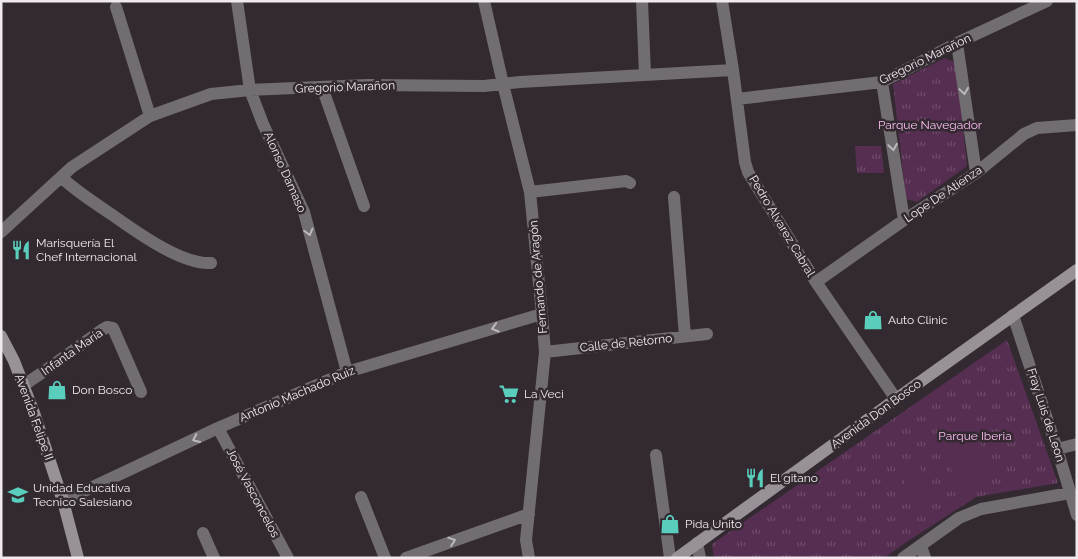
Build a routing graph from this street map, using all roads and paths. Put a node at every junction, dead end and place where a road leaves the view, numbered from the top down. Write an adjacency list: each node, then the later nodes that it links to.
1 (236, 1): 13 (street, Alonso Damaso)
2 (484, 1): 11 (street, Fernando de Aragón)
3 (642, 1): 9 (street)
4 (722, 1): 8 (street, Pedro Alvarez Cabral)
5 (1047, 1): 7 (street, Gregorio Marañon)
6 (116, 7): 15 (street)
7 (957, 43): 10 (street, Gregorio Marañon); 17 (street, one-way to 17)
8 (733, 70): 9 (street, Gregorio Marañon); 14 (street, Pedro Alvarez Cabral)
9 (645, 75): 11 (street, Gregorio Marañon)
10 (882, 82): 14 (street, Gregorio Marañon); 23 (street, one-way to 23)
11 (503, 84): 12 (street, Gregorio Marañon); 20 (street, Fernando de Aragón)
12 (322, 87): 13 (street, Gregorio Marañon); 22 (street)
13 (250, 90): 15 (street, Gregorio Marañon); 34 (street, Alonso Damaso, one-way to 34)
14 (737, 99): 27 (street, Pedro Alvarez Cabral)
15 (150, 116): 18 (street, Gregorio Marañon)
16 (1077, 125): 17 (street, Lope De Atienza)
17 (976, 173): 23 (street, Lope De Atienza)
18 (61, 177): 24 (street, Gregorio Marañon); 25 (street)
19 (630, 183): 20 (street)
20 (530, 192): 28 (street, Fernando de Aragón)
21 (674, 197): 32 (street)
22 (364, 206)
23 (904, 220): 27 (street, Lope De Atienza)
24 (1, 232)
25 (210, 262)
26 (1077, 270): 29 (main road, Avenida Don Bosco)
27 (816, 282): 37 (street, Pedro Alvarez Cabral)
28 (542, 314): 33 (street, Fernando de Aragón); 34 (street, Antonio Machado Ruiz, one-way to 34)
29 (1013, 316): 37 (main road, Avenida Don Bosco); 40 (street, Fray Luis de Leon)
30 (708, 334): 32 (street, Calle de Retorno)
31 (1, 336): 35 (main road, Avenida Felipe II)
32 (685, 336): 33 (street, Calle de Retorno)
33 (545, 352): 45 (street, Fernando de Aragón)
34 (347, 372): 38 (street, Antonio Machado Ruiz)
35 (24, 385): 36 (street, Infanta María); 44 (main road, Avenida Felipe II)
36 (141, 392)
37 (896, 399): 48 (main road, Avenida Don Bosco)
38 (218, 428): 44 (street, Antonio Machado Ruiz, one-way to 44); 52 (street, José Vasconcelos)
39 (1077, 444): 40 (street)
40 (1057, 449): 42 (street, Fray Luis de Leon)
41 (656, 455): 56 (street)
42 (1070, 493): 46 (street, Fray Luis de Leon); 49 (street)
43 (362, 497): 53 (street)
44 (63, 501): 50 (main road, Avenida Felipe II)
45 (528, 514): 54 (street, one-way to 45); 55 (street, Fernando de Aragón)
46 (1077, 515)
47 (203, 533): 51 (street)
48 (697, 543): 57 (main road, Avenida Don Bosco); 58 (street)
49 (923, 552): 59 (street)
50 (78, 558)
51 (214, 558)
52 (288, 558)
53 (385, 558)
54 (406, 558)
55 (529, 558)
56 (670, 558)
57 (677, 558)
58 (700, 558)
59 (903, 558)

